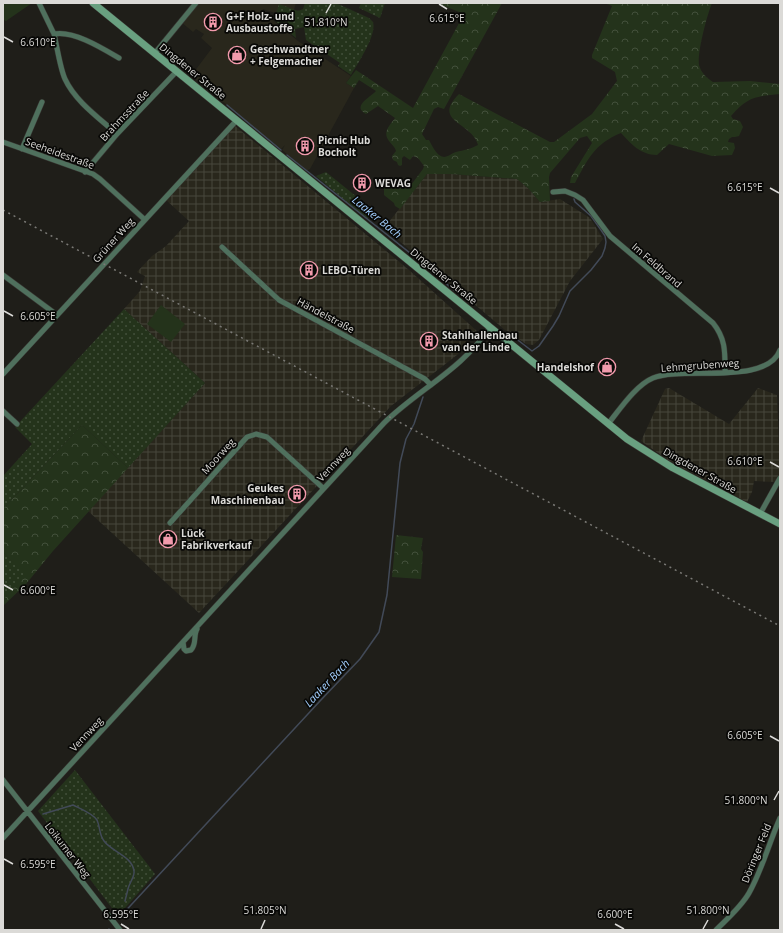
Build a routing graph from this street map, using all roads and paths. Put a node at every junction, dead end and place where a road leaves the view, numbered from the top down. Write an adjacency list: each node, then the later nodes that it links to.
1 (38, 3): 4 (street)
2 (93, 3): 5 (main road, Dingdener Straße)
3 (195, 3): 5 (street)
4 (54, 34): 6 (street); 10 (street)
5 (155, 53): 7 (main road, Dingdener Straße)
6 (119, 58)
7 (177, 71): 9 (main road, Dingdener Straße); 10 (street, Brahmsstraße)
8 (42, 102): 12 (street)
9 (237, 120): 15 (street, Grüner Weg); 19 (main road, Dingdener Straße)
10 (117, 134): 13 (street, Brahmsstraße)
11 (3, 142): 12 (street, Seeheidestraße)
12 (22, 149): 13 (street, Seeheidestraße)
13 (85, 172): 15 (street, Seeheidestraße)
14 (553, 192): 21 (street, Im Feldbrand)
15 (144, 219): 18 (street, Grüner Weg)
16 (222, 247): 23 (street, Händelstraße)
17 (3, 275): 18 (street)
18 (57, 315): 22 (street, Grüner Weg)
19 (490, 327): 23 (street, Vennweg); 26 (main road, Dingdener Straße)
20 (780, 350): 21 (street, Lehmgrubenweg)
21 (725, 372): 26 (street, Lehmgrubenweg)
22 (3, 374)
23 (431, 386): 28 (street, Vennweg)
24 (3, 411): 25 (street)
25 (16, 424)
26 (608, 424): 29 (main road, Dingdener Straße)
27 (780, 478): 29 (street)
28 (323, 488): 30 (street, Moorweg); 32 (street, Vennweg)
29 (760, 514): 31 (main road, Dingdener Straße)
30 (170, 522)
31 (780, 524)
32 (199, 624): 33 (street, Vennweg); 33 (street, Vennweg)
33 (183, 642): 35 (street, Vennweg)
34 (3, 780): 35 (street, Loikumer Weg)
35 (27, 812): 37 (street, Vennweg); 38 (street, Loikumer Weg)
36 (780, 818): 39 (street, Döringer Feld)
37 (3, 838)
38 (120, 930)
39 (716, 930)

